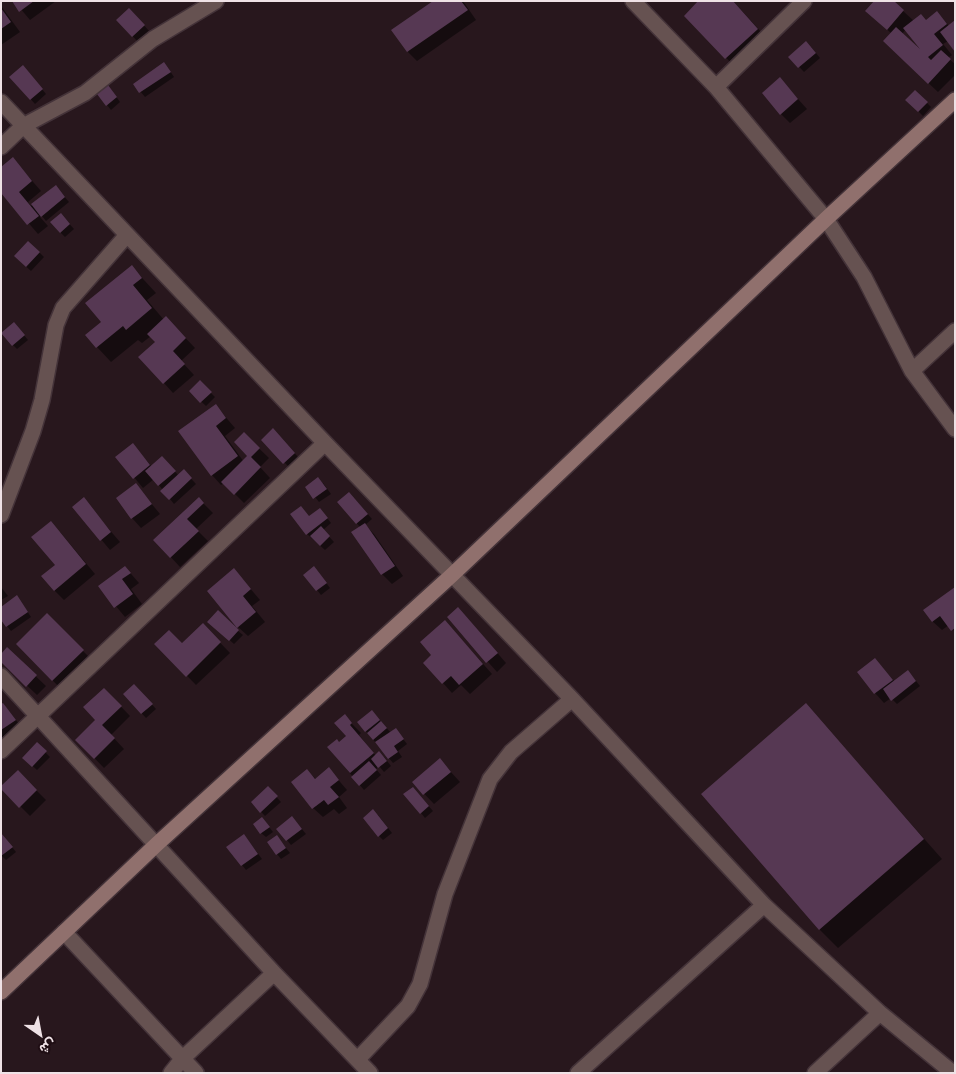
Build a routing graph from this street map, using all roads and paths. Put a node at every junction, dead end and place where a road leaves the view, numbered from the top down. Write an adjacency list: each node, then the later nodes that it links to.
1 (216, 1): 7 (street)
2 (633, 1): 4 (street)
3 (804, 1): 4 (street)
4 (716, 87): 9 (street)
5 (955, 100): 9 (street)
6 (1, 102): 7 (street)
7 (23, 126): 8 (street); 10 (street)
8 (1, 147)
9 (826, 219): 12 (street); 16 (street)
10 (127, 235): 14 (street); 15 (street)
11 (955, 331): 12 (street)
12 (912, 370): 13 (street)
13 (955, 429)
14 (324, 443): 16 (street); 19 (street)
15 (1, 516)
16 (452, 575): 18 (street); 21 (street)
17 (1, 676): 19 (street)
18 (572, 699): 22 (street); 29 (street)
19 (39, 715): 20 (street); 21 (street)
20 (1, 751)
21 (156, 844): 23 (street); 24 (street)
22 (764, 905): 26 (street); 34 (street)
23 (64, 932): 25 (street); 28 (street)
24 (274, 973): 28 (street); 29 (street)
25 (1, 992)
26 (880, 1013): 27 (street); 35 (street)
27 (926, 1051): 30 (street); 36 (street)
28 (183, 1058): 31 (street); 32 (street)
29 (358, 1059): 33 (street)
30 (955, 1060)
31 (171, 1073)
32 (196, 1073)
33 (370, 1073)
34 (578, 1073)
35 (815, 1073)
36 (953, 1073)

